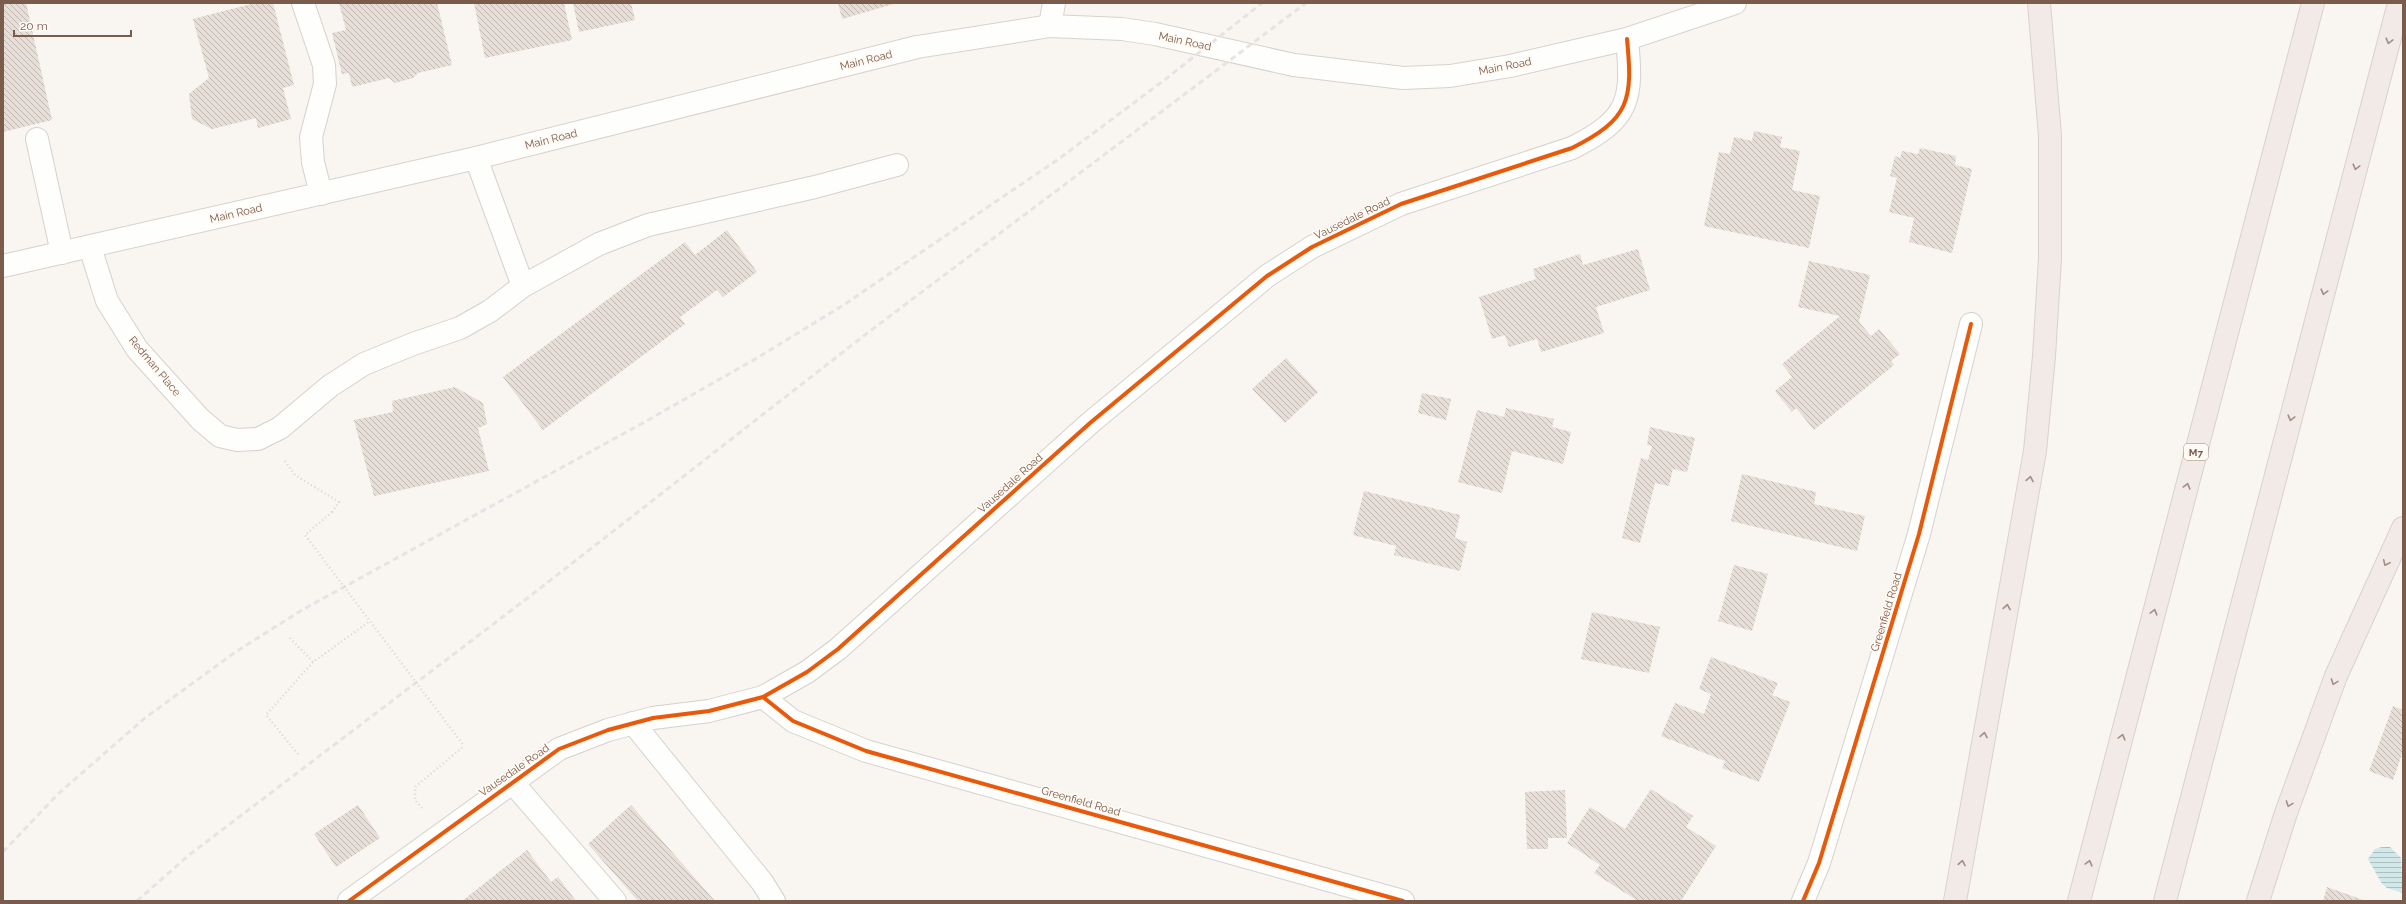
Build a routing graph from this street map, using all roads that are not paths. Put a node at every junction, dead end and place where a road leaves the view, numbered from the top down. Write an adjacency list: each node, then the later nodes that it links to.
1 (303, 3): 12 (street)
2 (1054, 3): 7 (street)
3 (1735, 3): 8 (street, Main Road)
4 (2039, 3): 27 (highway, one-way to 4)
5 (2313, 3): 28 (highway, M7, one-way to 5)
6 (2399, 3): 29 (highway, one-way to 29)
7 (1050, 26): 8 (street, Main Road); 10 (street, Main Road)
8 (1628, 39): 19 (street, Vausedale Road)
9 (37, 139): 14 (street)
10 (476, 158): 12 (street, Main Road); 16 (street)
11 (897, 165): 16 (street, Redman Place)
12 (322, 194): 13 (street, Main Road)
13 (90, 247): 14 (street, Main Road); 16 (street, Redman Place)
14 (62, 253): 15 (street, Main Road)
15 (3, 266)
16 (523, 286)
17 (1971, 324): 26 (street, Greenfield Road)
18 (2403, 528): 30 (highway, one-way to 30)
19 (763, 697): 20 (street, Vausedale Road); 25 (street, Greenfield Road)
20 (633, 723): 21 (street, Vausedale Road); 24 (street)
21 (512, 782): 22 (street, Vausedale Road); 23 (street)
22 (349, 901)
23 (615, 901)
24 (774, 901)
25 (1403, 901)
26 (1803, 901)
27 (1955, 901)
28 (2079, 901)
29 (2166, 901)
30 (2258, 901)

